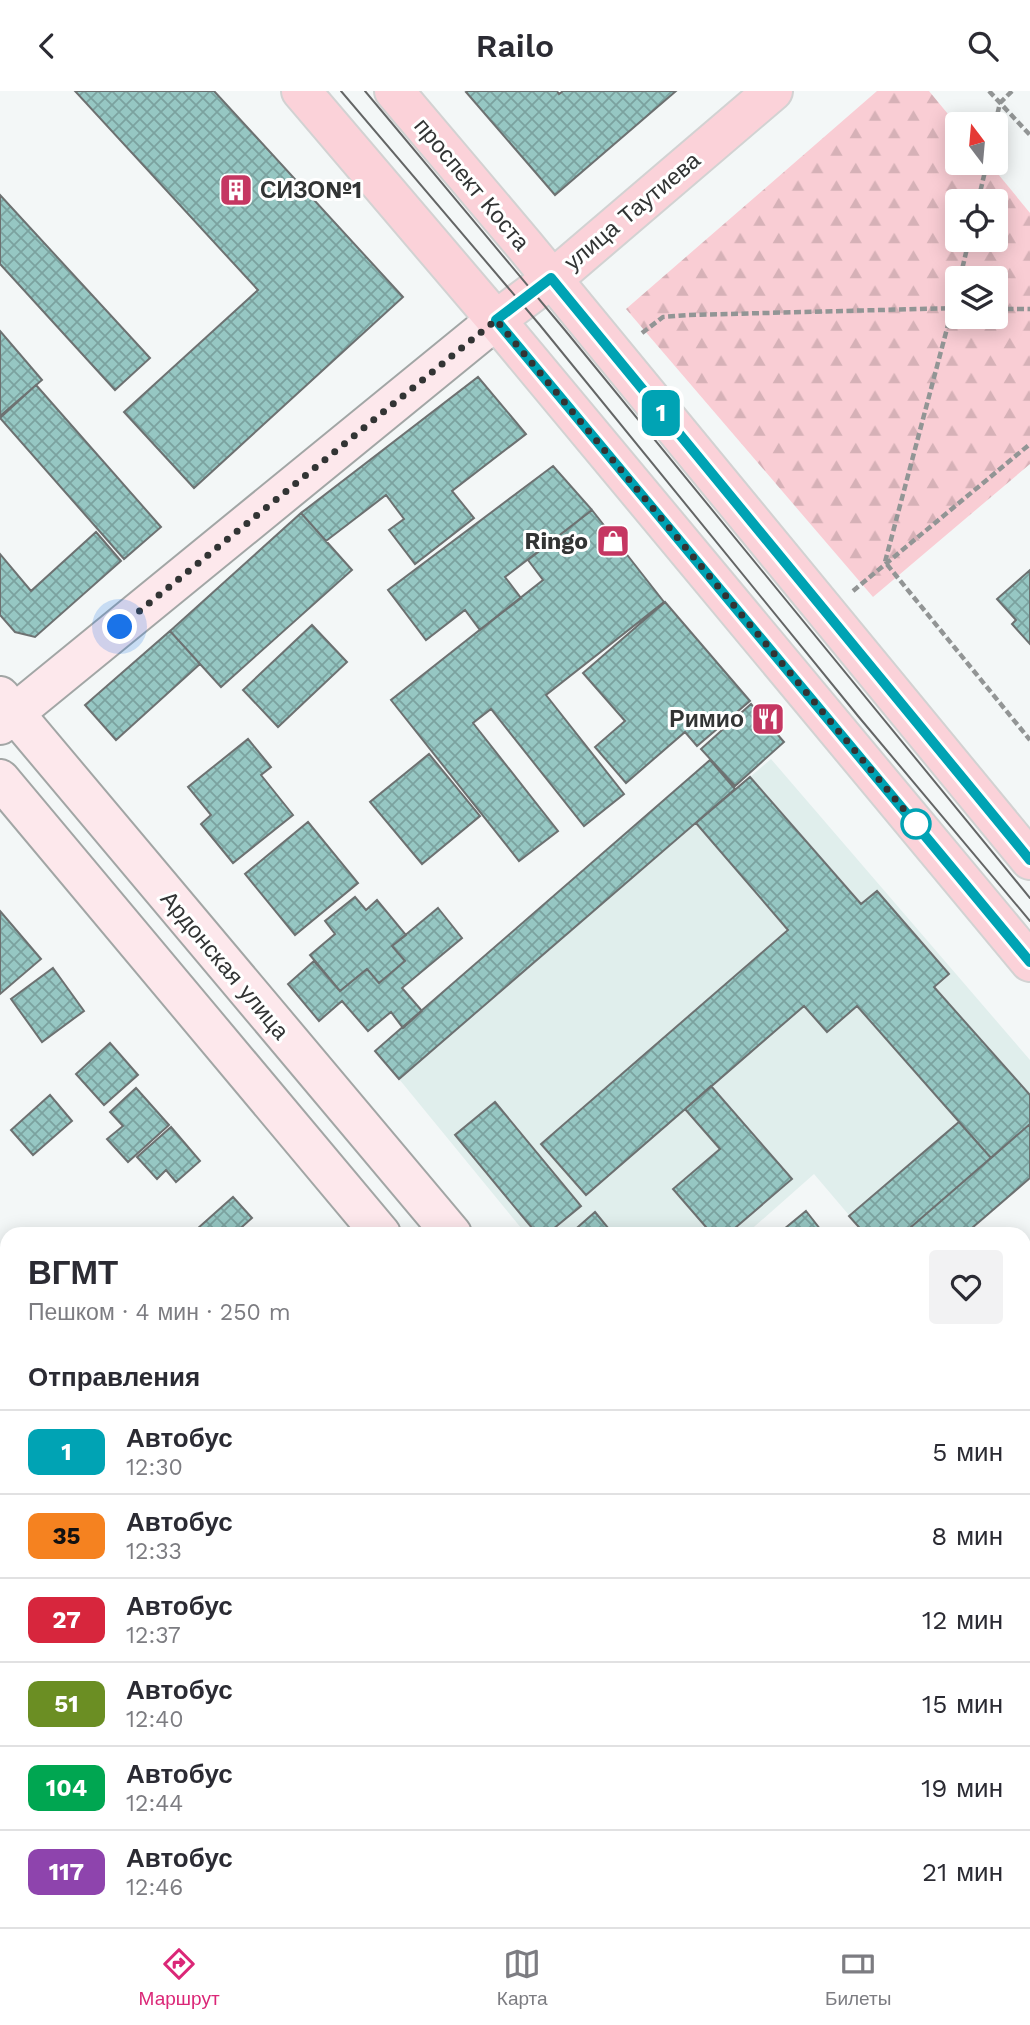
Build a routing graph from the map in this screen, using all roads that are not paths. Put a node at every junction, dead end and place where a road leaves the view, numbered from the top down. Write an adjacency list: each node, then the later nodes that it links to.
1 (301, 91): 5 (main road)
2 (394, 91): 4 (main road, проспект Коста)
3 (773, 91): 4 (main road, улица Таутиева)
4 (551, 278): 5 (main road, улица Таутиева); 8 (main road, проспект Коста)
5 (496, 320): 6 (main road, улица Таутиева); 9 (main road)
6 (4, 711): 11 (main road, Ардонская улица)
7 (0, 779): 10 (main road)
8 (1030, 860)
9 (1030, 962)
10 (375, 1227)
11 (446, 1227)

